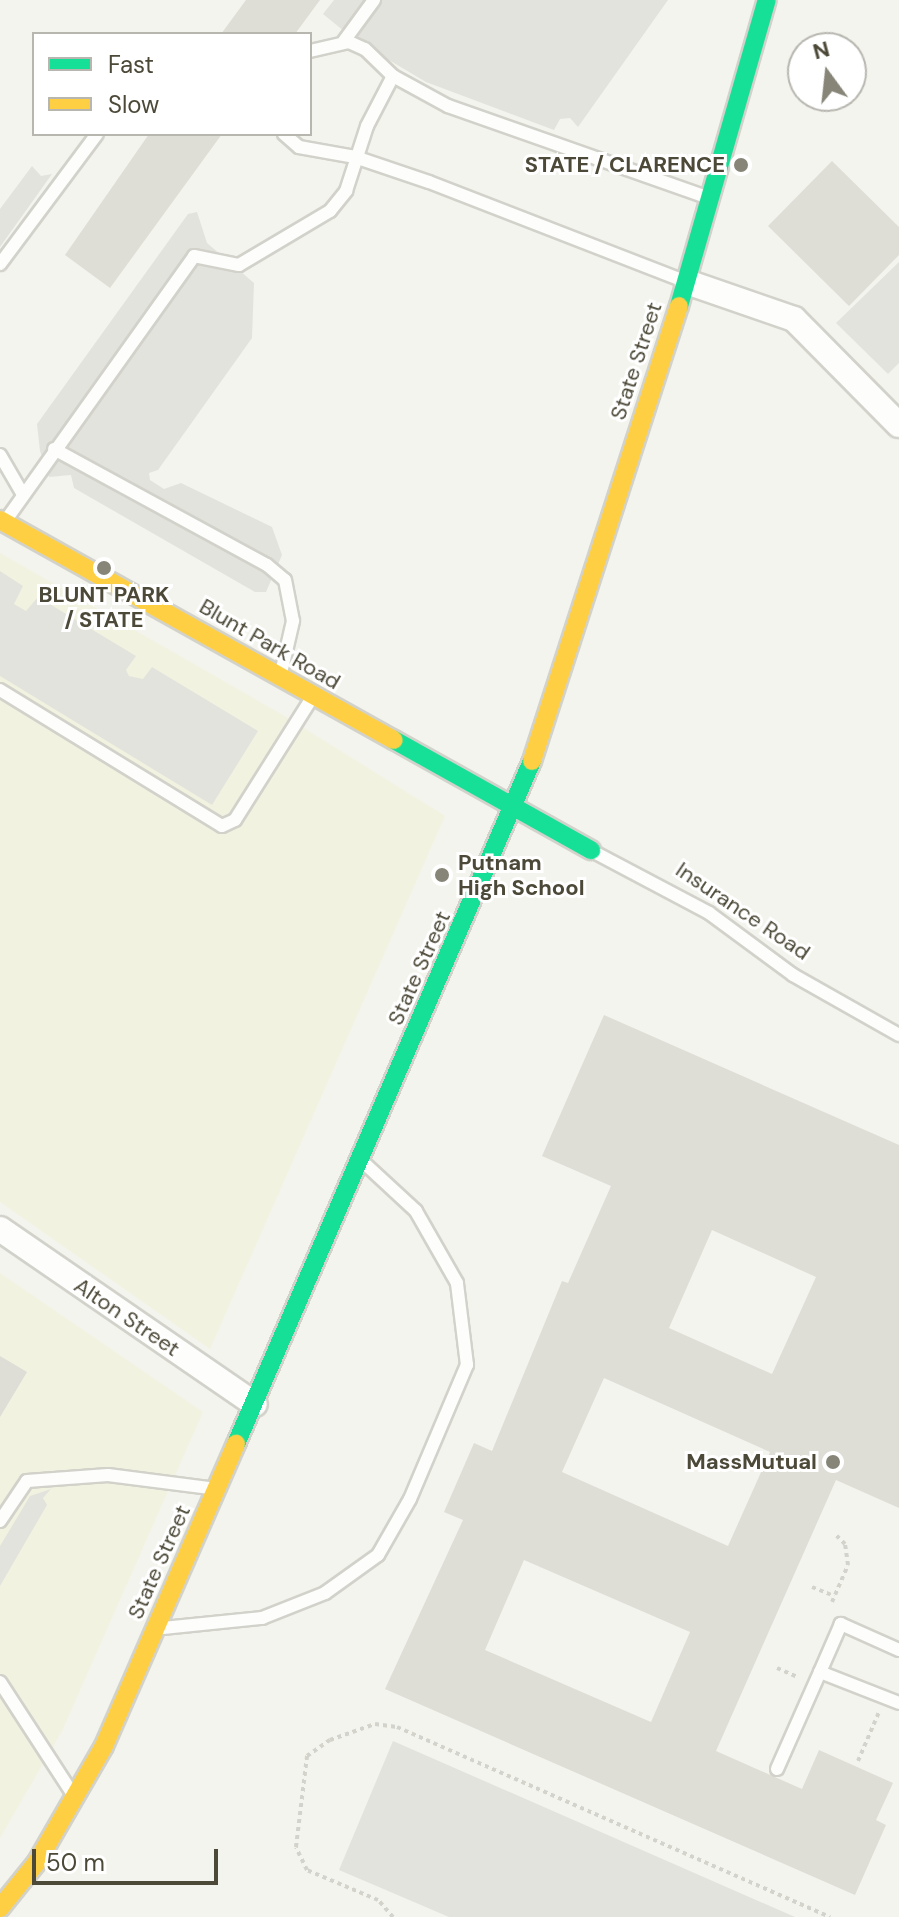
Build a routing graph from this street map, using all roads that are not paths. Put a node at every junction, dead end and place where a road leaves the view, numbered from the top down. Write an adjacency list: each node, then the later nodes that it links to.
1 (374, 0): 3 (lane)
2 (767, 0): 9 (main road, State Street)
3 (344, 41): 4 (lane); 5 (lane)
4 (312, 50)
5 (393, 76): 8 (lane); 9 (lane)
6 (96, 136): 10 (lane)
7 (286, 136): 8 (lane)
8 (355, 157): 11 (lane); 13 (lane)
9 (707, 197): 11 (main road, State Street)
10 (0, 264)
11 (687, 282): 12 (street); 20 (main road, State Street)
12 (899, 425)
13 (54, 449): 15 (lane); 17 (lane)
14 (0, 455): 15 (lane)
15 (22, 493): 16 (lane)
16 (2, 521): 17 (main road, Blunt Park Road)
17 (280, 676): 19 (main road, Blunt Park Road)
18 (0, 690): 19 (lane)
19 (313, 696): 20 (main road, Blunt Park Road)
20 (514, 811): 21 (main road, Insurance Road); 23 (main road, State Street)
21 (591, 850): 22 (lane, Insurance Road)
22 (899, 1035)
23 (361, 1161): 25 (main road, State Street); 28 (lane)
24 (0, 1229): 25 (street, Alton Street)
25 (255, 1404): 26 (main road, State Street)
26 (217, 1489): 27 (lane); 28 (main road, State Street)
27 (0, 1521)
28 (156, 1629): 34 (main road, State Street)
29 (899, 1650): 30 (lane)
30 (820, 1672): 32 (lane); 33 (lane)
31 (0, 1682): 34 (lane)
32 (899, 1703)
33 (777, 1769)
34 (75, 1798): 35 (main road, State Street)
35 (0, 1908)

